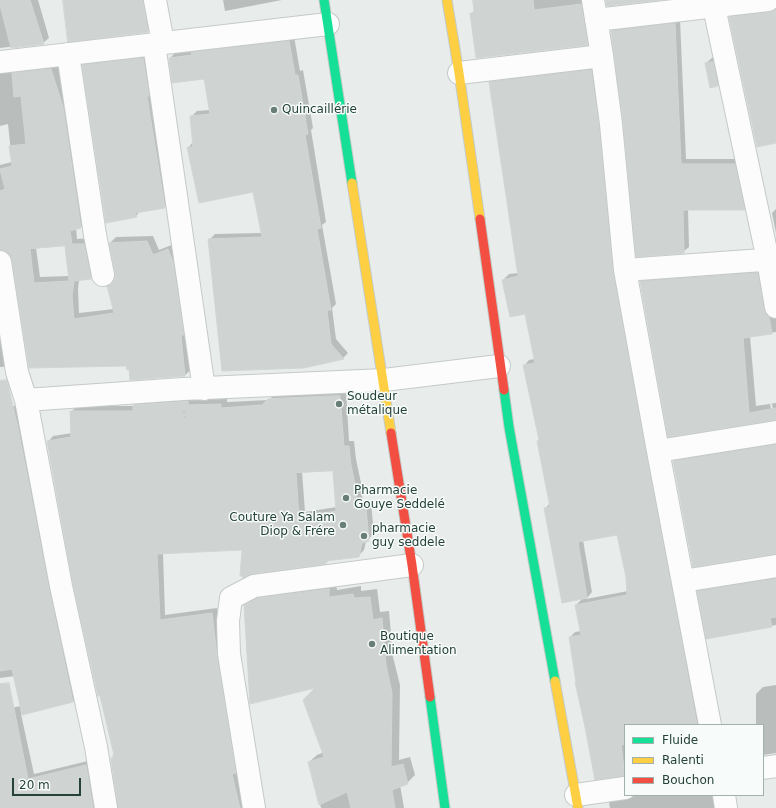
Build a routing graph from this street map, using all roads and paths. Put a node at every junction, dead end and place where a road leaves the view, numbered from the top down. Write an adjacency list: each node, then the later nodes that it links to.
1 (155, 0): 8 (street)
2 (324, 0): 7 (main road)
3 (447, 0): 12 (main road)
4 (768, 0): 5 (street)
5 (714, 7): 6 (street); 13 (street)
6 (594, 10): 10 (street)
7 (328, 24): 8 (street); 20 (main road)
8 (158, 43): 9 (street); 21 (street)
9 (68, 54): 11 (street); 16 (street)
10 (602, 56): 12 (street); 15 (street)
11 (0, 62)
12 (459, 73): 18 (main road)
13 (772, 259): 15 (street); 17 (street)
14 (0, 262): 19 (street)
15 (625, 270): 24 (street)
16 (103, 275)
17 (776, 307)
18 (500, 366): 20 (street); 33 (main road)
19 (9, 372): 22 (street)
20 (384, 380): 21 (street); 25 (main road)
21 (204, 389): 22 (street)
22 (26, 400): 34 (street)
23 (776, 432): 24 (street)
24 (658, 451): 27 (street)
25 (412, 565): 35 (street); 36 (main road)
26 (776, 566): 27 (street)
27 (683, 581): 28 (street)
28 (710, 724)
29 (776, 766): 30 (street)
30 (764, 768)
31 (624, 788): 33 (street)
32 (724, 796): 37 (street)
33 (577, 801)
34 (106, 808)
35 (254, 808)
36 (445, 808)
37 (726, 808)

